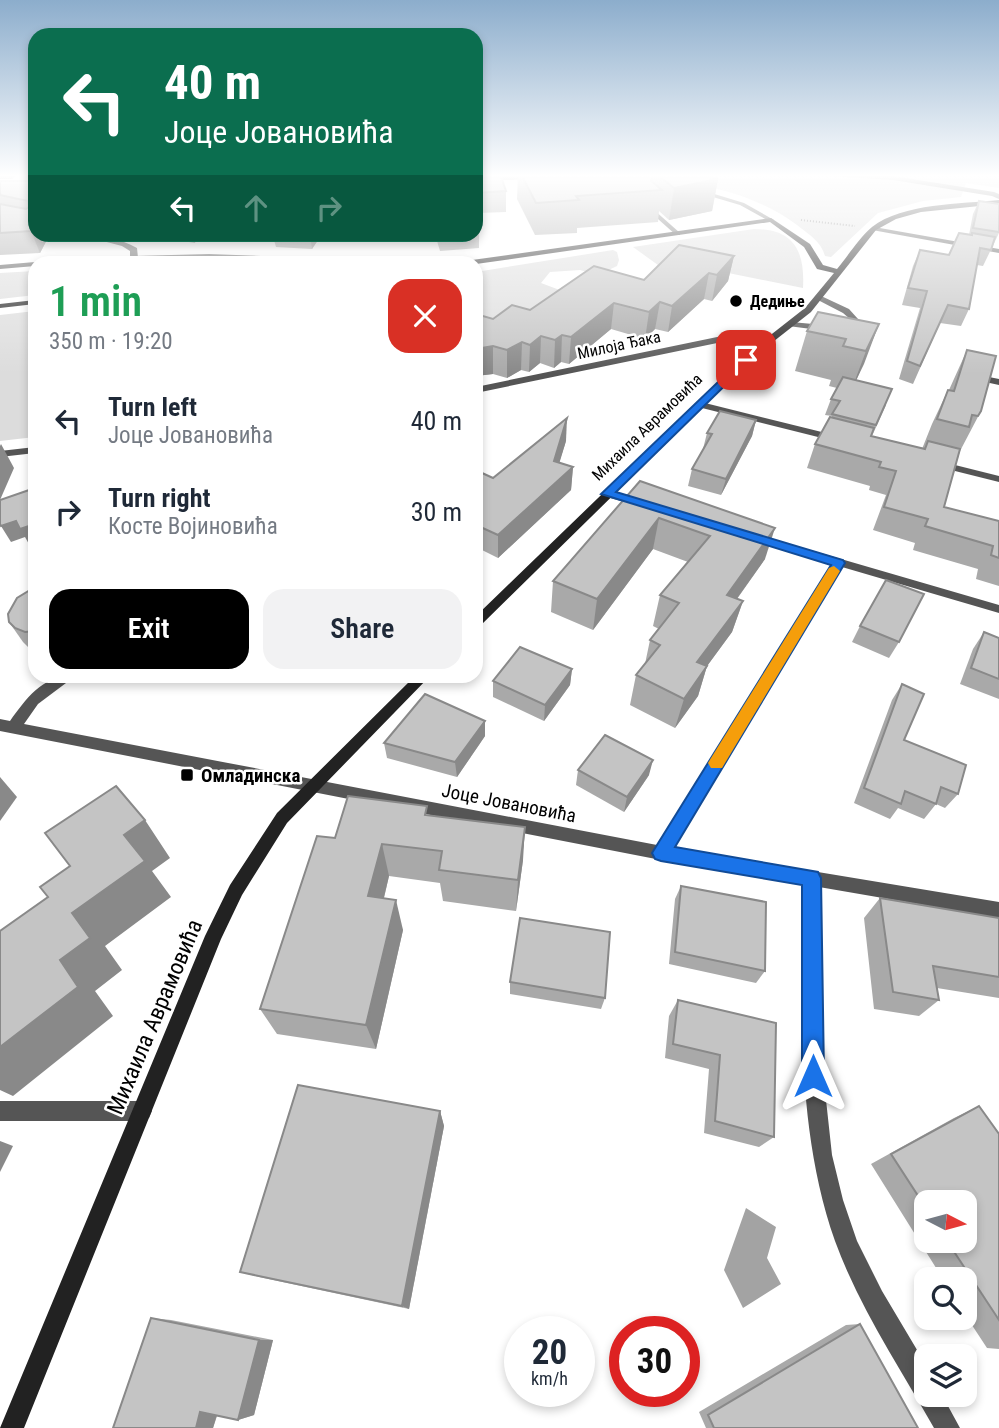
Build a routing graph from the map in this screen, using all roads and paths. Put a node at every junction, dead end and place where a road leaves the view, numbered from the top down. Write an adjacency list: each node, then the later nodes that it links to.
1 (630, 241): 8 (street)
2 (800, 241): 11 (street)
3 (864, 241): 11 (street, Михаила Аврамовића)
4 (940, 241): 6 (street)
5 (110, 242): 7 (street)
6 (999, 251)
7 (134, 256)
8 (483, 261)
9 (28, 265): 10 (street)
10 (0, 267)
11 (838, 272): 12 (street, Михаила Аврамовића)
12 (819, 297): 15 (street, Михаила Аврамовића); 15 (street)
13 (28, 303): 14 (street)
14 (0, 306)
15 (791, 324): 16 (street, Михаила Аврамовића)
16 (769, 340): 19 (street, Милоја Ђака); 20 (street, Михаила Аврамовића)
17 (979, 377): 18 (street)
18 (999, 382)
19 (483, 389)
20 (701, 405): 21 (street); 26 (street, Михаила Аврамовића)
21 (850, 442)
22 (28, 451): 23 (street)
23 (0, 454)
24 (931, 462): 25 (street)
25 (999, 479)
26 (607, 494): 27 (street); 31 (street, Михаила Аврамовића)
27 (659, 509)
28 (749, 536): 29 (street)
29 (839, 563): 30 (street); 36 (street)
30 (999, 609)
31 (483, 616)
32 (56, 683): 34 (street)
33 (416, 683): 35 (street, Михаила Аврамовића)
34 (7, 726): 35 (street, Јоце Јовановића)
35 (311, 786): 36 (street, Јоце Јовановића); 40 (street, Михаила Аврамовића)
36 (661, 853): 37 (street, Јоце Јовановића)
37 (811, 878): 38 (street, Јоце Јовановића); 41 (street)
38 (999, 910)
39 (0, 1111): 40 (street)
40 (142, 1111): 43 (street, Михаила Аврамовића)
41 (914, 1367)
42 (936, 1407): 44 (street)
43 (12, 1428)
44 (948, 1428)

